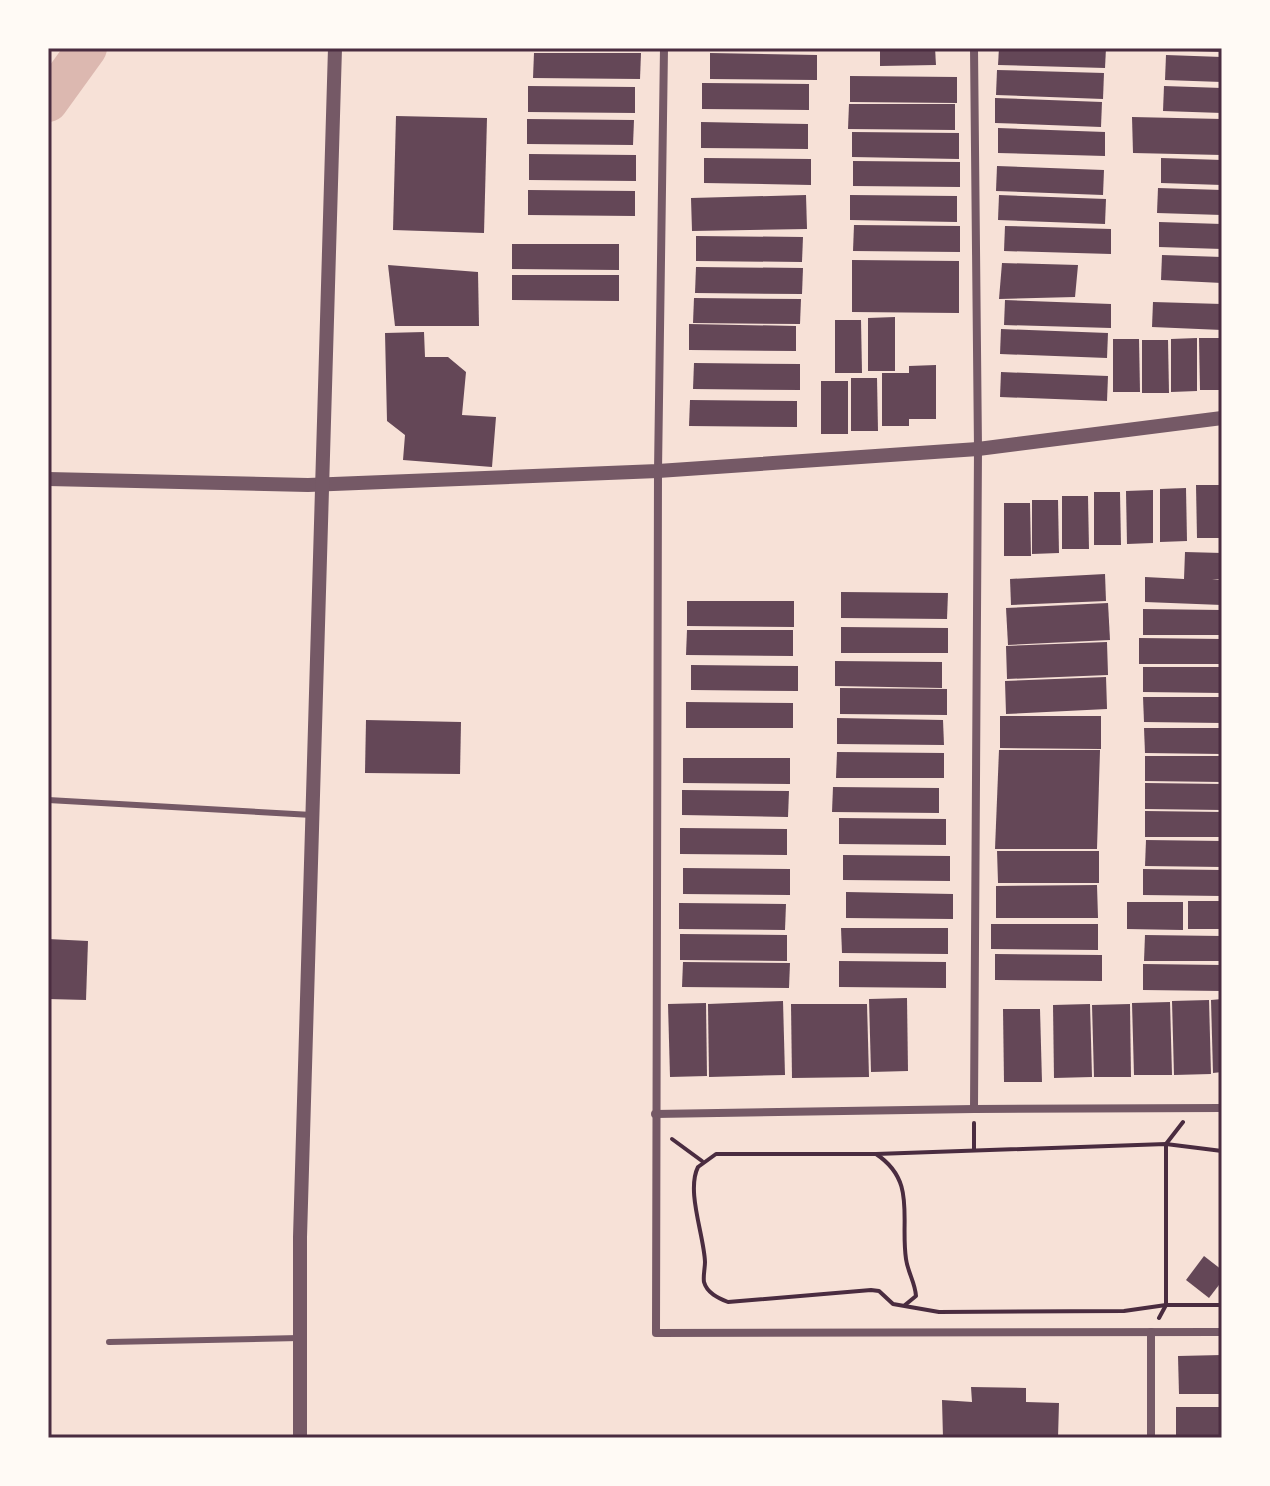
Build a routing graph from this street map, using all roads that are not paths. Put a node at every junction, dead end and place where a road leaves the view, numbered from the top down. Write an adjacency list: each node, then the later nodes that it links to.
1 (335, 48): 8 (street)
2 (664, 48): 6 (street)
3 (974, 48): 5 (street)
4 (1222, 418): 5 (street)
5 (978, 449): 6 (street); 12 (street)
6 (658, 471): 8 (street); 13 (street)
7 (48, 479): 8 (street)
8 (322, 485): 10 (street)
9 (48, 800): 10 (lane)
10 (312, 815): 16 (street)
11 (1218, 1108): 12 (street)
12 (974, 1109): 13 (street)
13 (655, 1114): 14 (street)
14 (1151, 1332): 15 (street); 19 (street)
15 (1222, 1332)
16 (299, 1338): 17 (lane); 18 (street)
17 (109, 1342)
18 (300, 1438)
19 (1151, 1438)

